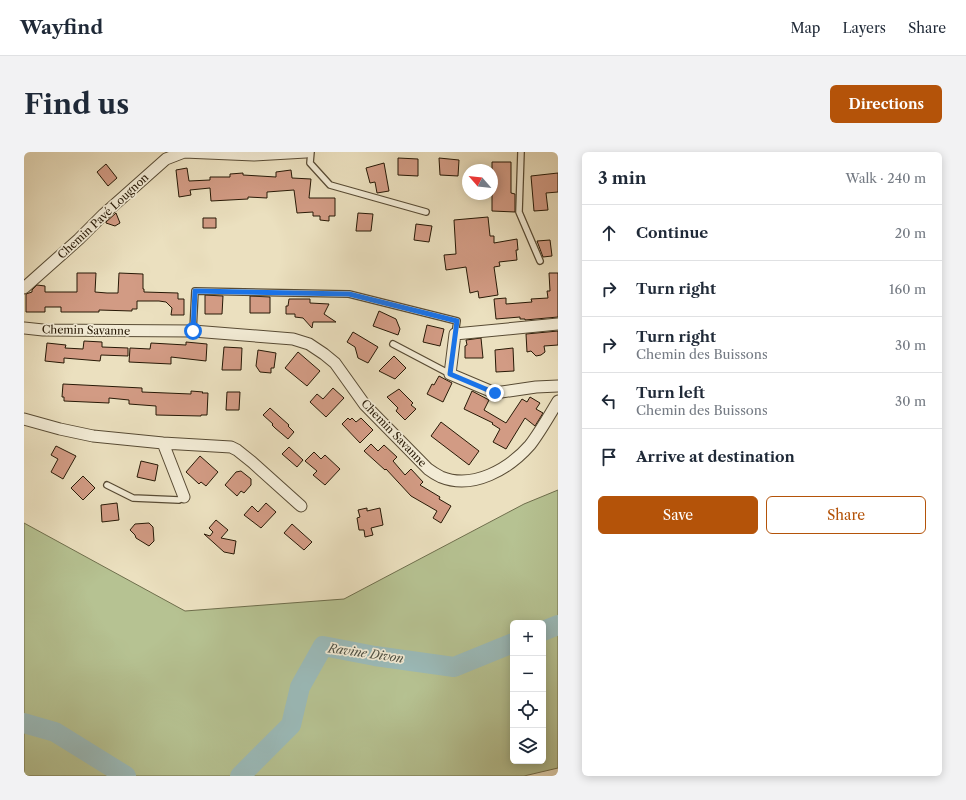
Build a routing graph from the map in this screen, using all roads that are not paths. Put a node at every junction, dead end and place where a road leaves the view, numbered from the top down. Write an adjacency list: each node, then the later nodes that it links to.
1 (225, 152): 2 (street, Chemin Pavé Lougnon); 7 (street, Chemin Pavé Lougnon)
2 (306, 152)
3 (311, 152): 5 (lane)
4 (521, 152): 6 (lane)
5 (426, 212)
6 (540, 261)
7 (24, 288)
8 (558, 324): 11 (street)
9 (24, 328): 10 (street, Chemin Savanne)
10 (193, 331): 11 (lane); 15 (street, Chemin Savanne)
11 (455, 334): 13 (street)
12 (393, 344): 13 (lane)
13 (450, 374): 14 (street)
14 (558, 386)
15 (558, 401)
16 (24, 419): 17 (street)
17 (163, 443): 19 (street); 20 (street)
18 (107, 485): 19 (lane)
19 (184, 497)
20 (301, 506)

